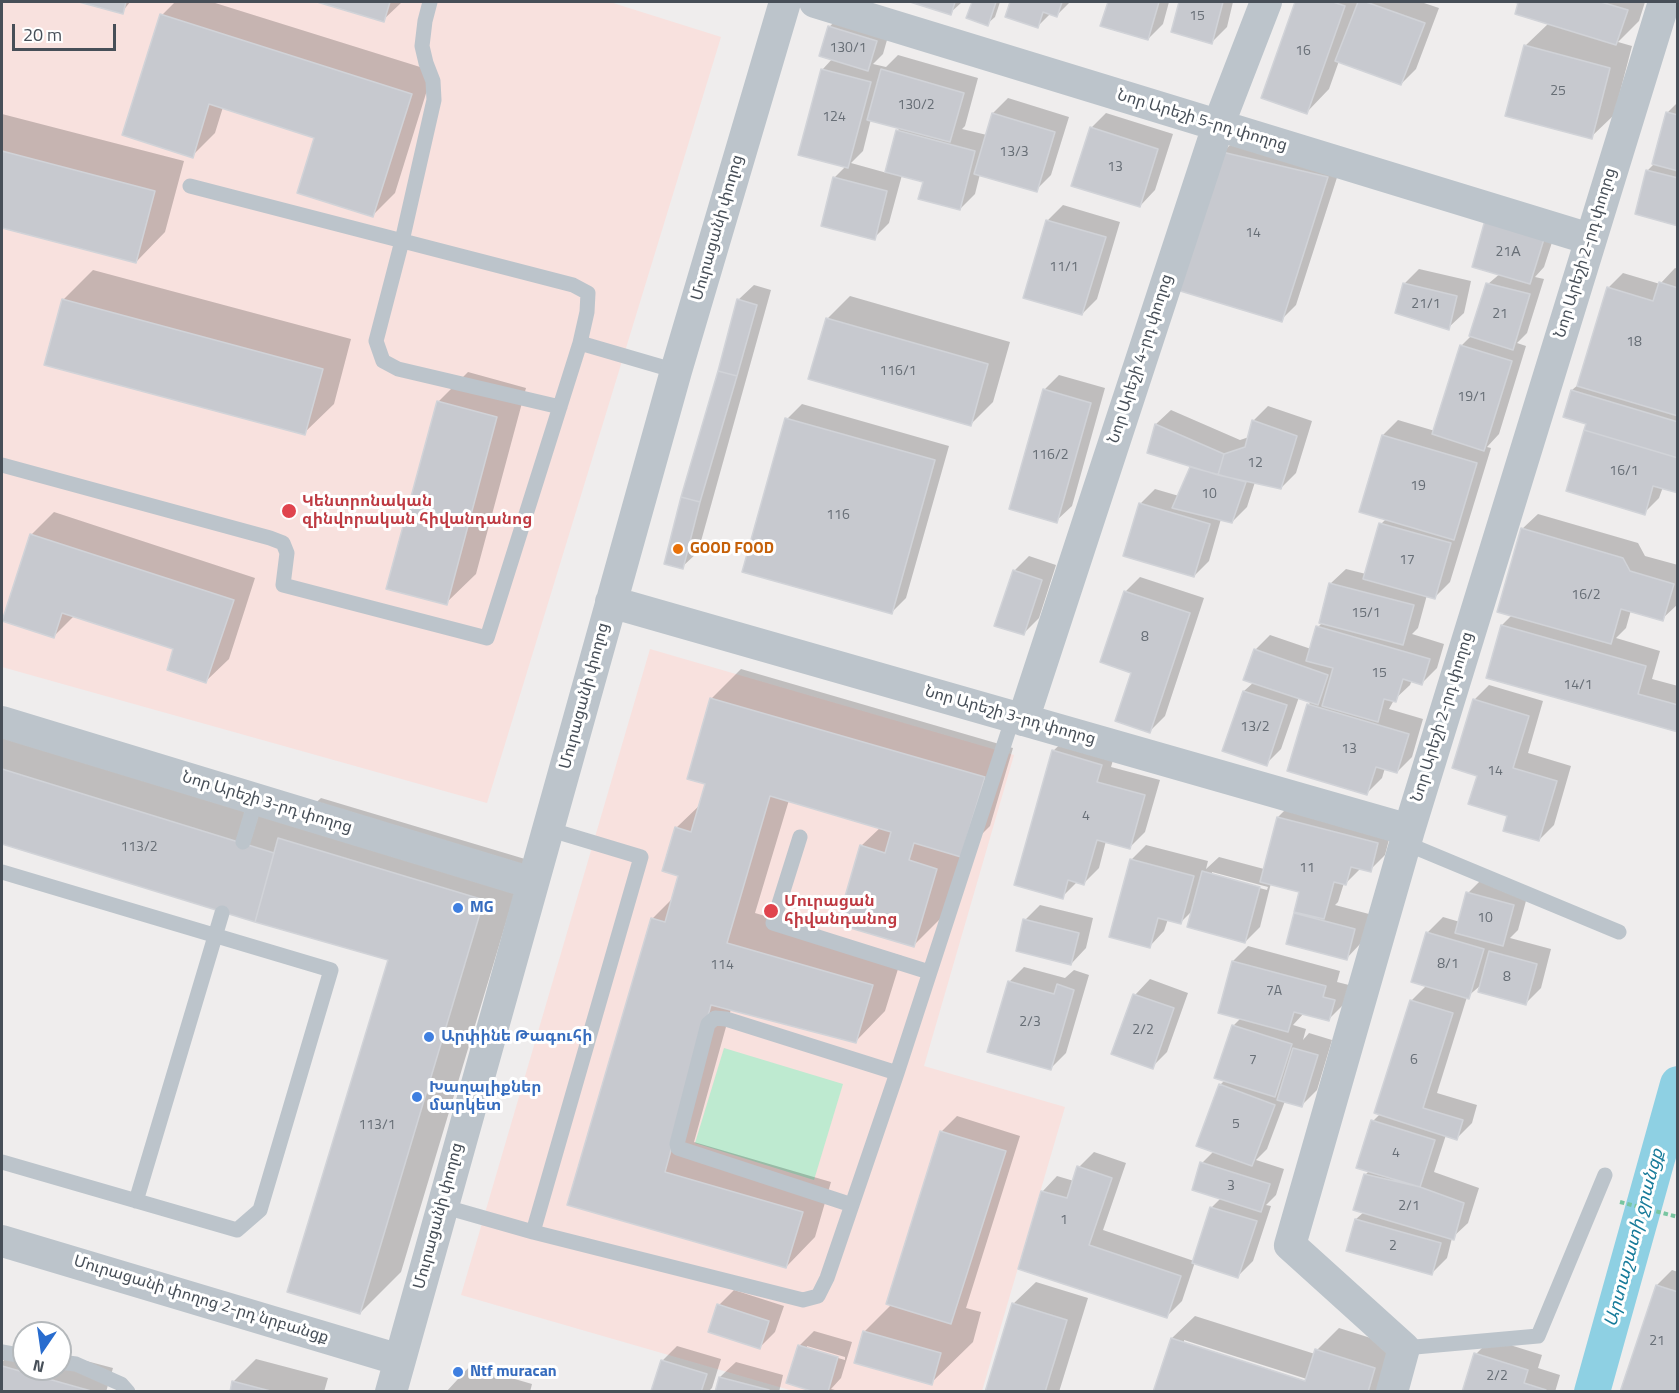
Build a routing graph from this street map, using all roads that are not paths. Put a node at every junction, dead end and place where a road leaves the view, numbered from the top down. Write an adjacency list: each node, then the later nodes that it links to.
1 (430, 2): 9 (lane)
2 (785, 2): 11 (street, Մուրացանի փողոց)
3 (815, 2): 6 (street, Նոր Արեշի 5-րդ փողոց)
4 (1266, 2): 6 (street, Նոր Արեշի 4-րդ փողոց)
5 (1664, 2): 8 (street, Նոր Արեշի 2-րդ փողոց)
6 (1218, 126): 8 (street, Նոր Արեշի 5-րդ փողոց); 15 (street, Նոր Արեշի 4-րդ փողոց)
7 (190, 186): 9 (lane)
8 (1590, 239): 19 (street, Նոր Արեշի 2-րդ փողոց)
9 (402, 241): 10 (lane); 12 (lane)
10 (580, 343): 11 (lane); 12 (lane)
11 (676, 371): 14 (street, Մուրացանի փողոց)
12 (560, 407): 13 (lane)
13 (2, 465)
14 (611, 602): 15 (street, Նոր Արեշի 3-րդ փողոց); 18 (street, Մուրացանի փողոց)
15 (1018, 718): 19 (street, Նոր Արեշի 3-րդ փողոց); 27 (lane)
16 (2, 722): 17 (street, Նոր Արեշի 3-րդ փողոց)
17 (256, 800): 21 (lane); 23 (street, Նոր Արեշի 3-րդ փողոց)
18 (548, 829): 23 (street, Մուրացանի փողոց); 34 (lane)
19 (1407, 836): 25 (lane); 36 (street, Նոր Արեշի 2-րդ փողոց)
20 (800, 837): 27 (lane)
21 (243, 842)
22 (2, 872): 26 (lane)
23 (532, 883): 33 (street, Մուրացանի փողոց)
24 (222, 913): 26 (lane)
25 (1619, 932)
26 (215, 935): 31 (lane); 31 (lane)
27 (929, 972): 28 (lane)
28 (897, 1073): 32 (lane); 32 (lane)
29 (2, 1162): 31 (lane)
30 (1605, 1176): 36 (lane)
31 (136, 1201)
32 (852, 1205): 34 (lane)
33 (442, 1206): 34 (lane); 37 (street, Մուրացանի փողոց)
34 (533, 1232)
35 (2, 1241): 37 (street, Մուրացանի փողոց 2-րդ նրբանցք)
36 (1404, 1348): 41 (street)
37 (400, 1359): 40 (street, Մուրացանի փողոց)
38 (72, 1364): 39 (lane)
39 (128, 1392)
40 (391, 1392)
41 (1392, 1392)

